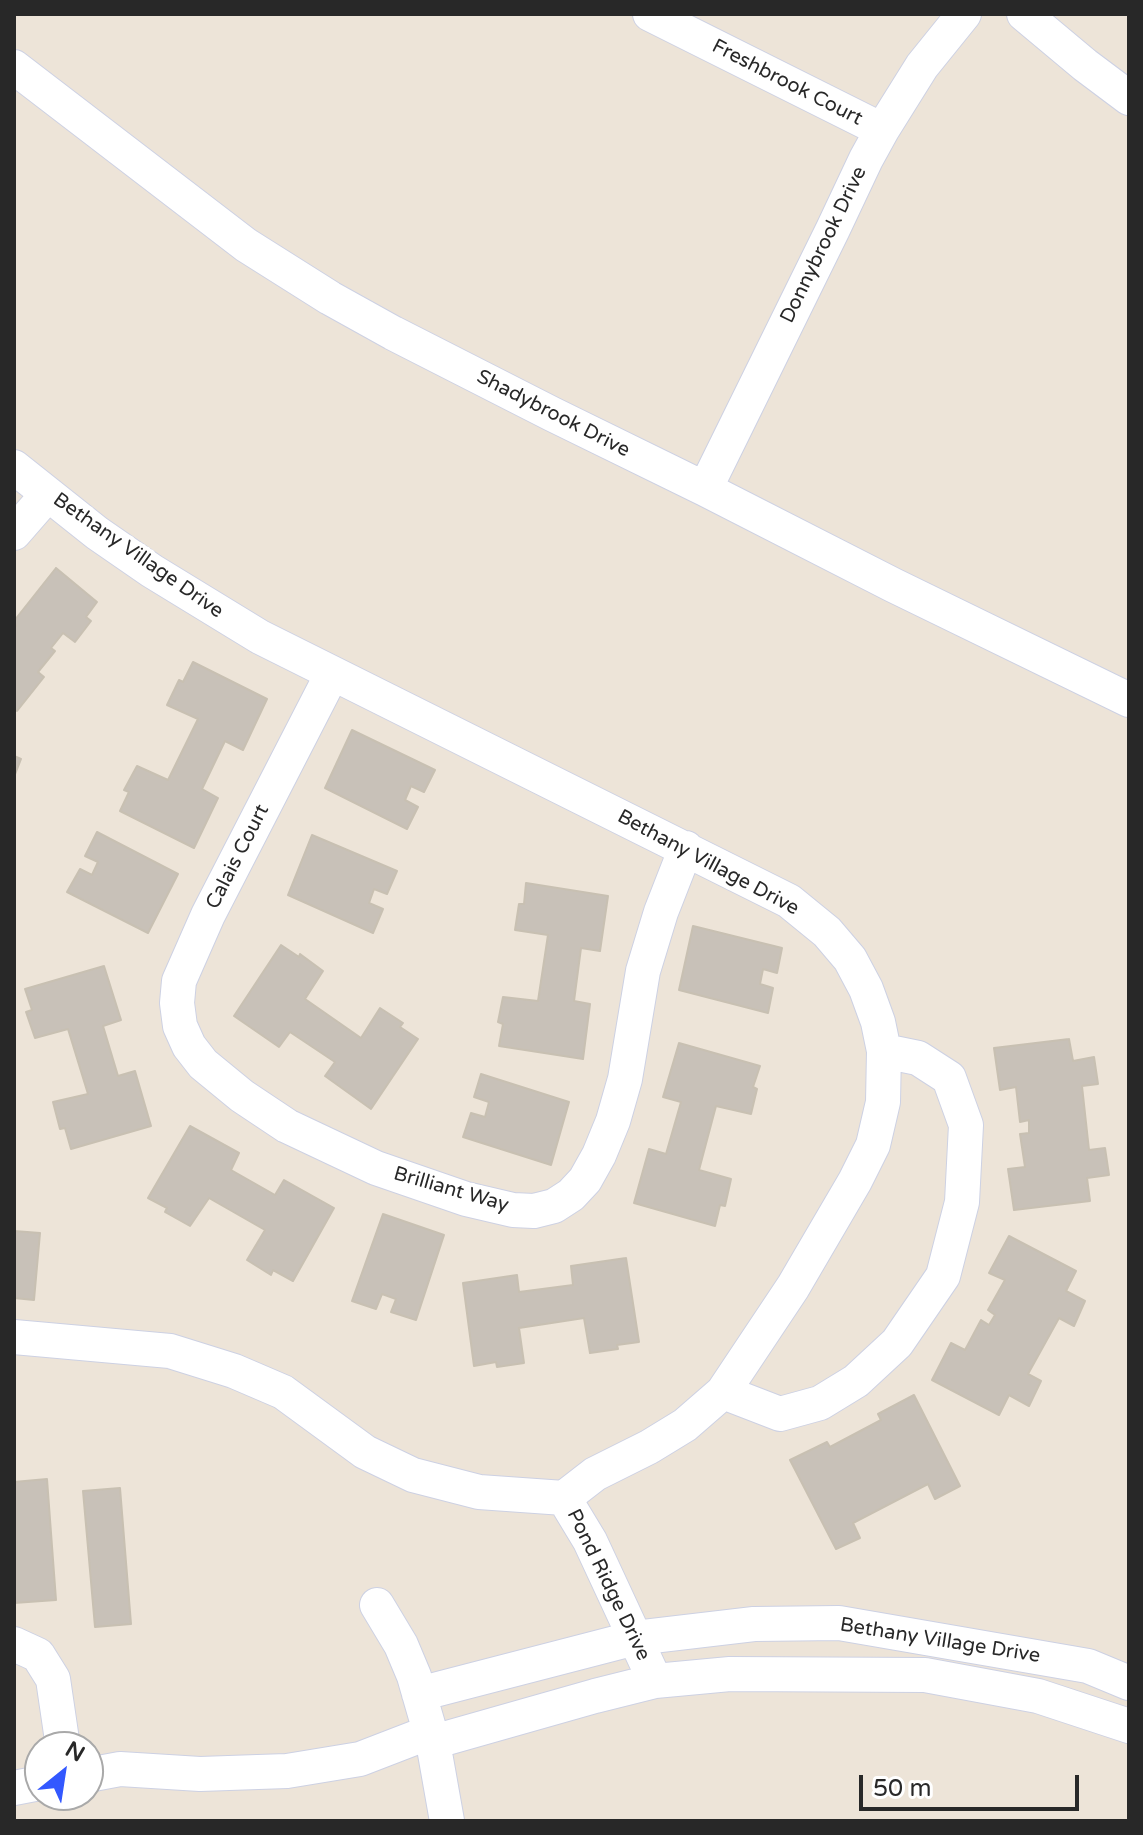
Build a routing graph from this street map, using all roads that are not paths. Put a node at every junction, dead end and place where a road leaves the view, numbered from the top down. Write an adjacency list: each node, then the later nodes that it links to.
1 (650, 14): 6 (street, Freshbrook Court)
2 (964, 14): 6 (street, Donnybrook Drive)
3 (1024, 14): 5 (street)
4 (14, 67): 8 (street, Shadybrook Drive)
5 (1129, 98)
6 (882, 130): 8 (street, Donnybrook Drive)
7 (14, 467): 9 (street, Bethany Village Drive)
8 (705, 489): 12 (street, Shadybrook Drive)
9 (48, 494): 10 (street); 11 (street, Bethany Village Drive)
10 (14, 533)
11 (332, 674): 13 (street, Bethany Village Drive); 14 (street, Calais Court)
12 (1129, 700)
13 (686, 848): 14 (street, Brilliant Way); 15 (street, Bethany Village Drive)
14 (189, 1046)
15 (884, 1051): 17 (street, Bethany Village Drive); 17 (street)
16 (14, 1337): 18 (street, Pond Ridge Drive)
17 (723, 1392): 18 (street, Bethany Village Drive)
18 (564, 1498): 20 (street, Pond Ridge Drive)
19 (377, 1605): 24 (street)
20 (635, 1638): 22 (street, Pond Ridge Drive); 23 (street, Bethany Village Drive); 24 (street, Bethany Village Drive)
21 (14, 1644): 26 (street)
22 (655, 1681): 25 (street, Bethany Village Drive); 27 (street, Bethany Village Drive)
23 (1129, 1683)
24 (419, 1694): 27 (street)
25 (1129, 1726)
26 (61, 1731)
27 (431, 1737): 28 (street, Bethany Village Drive); 29 (street)
28 (104, 1772)
29 (447, 1821)

